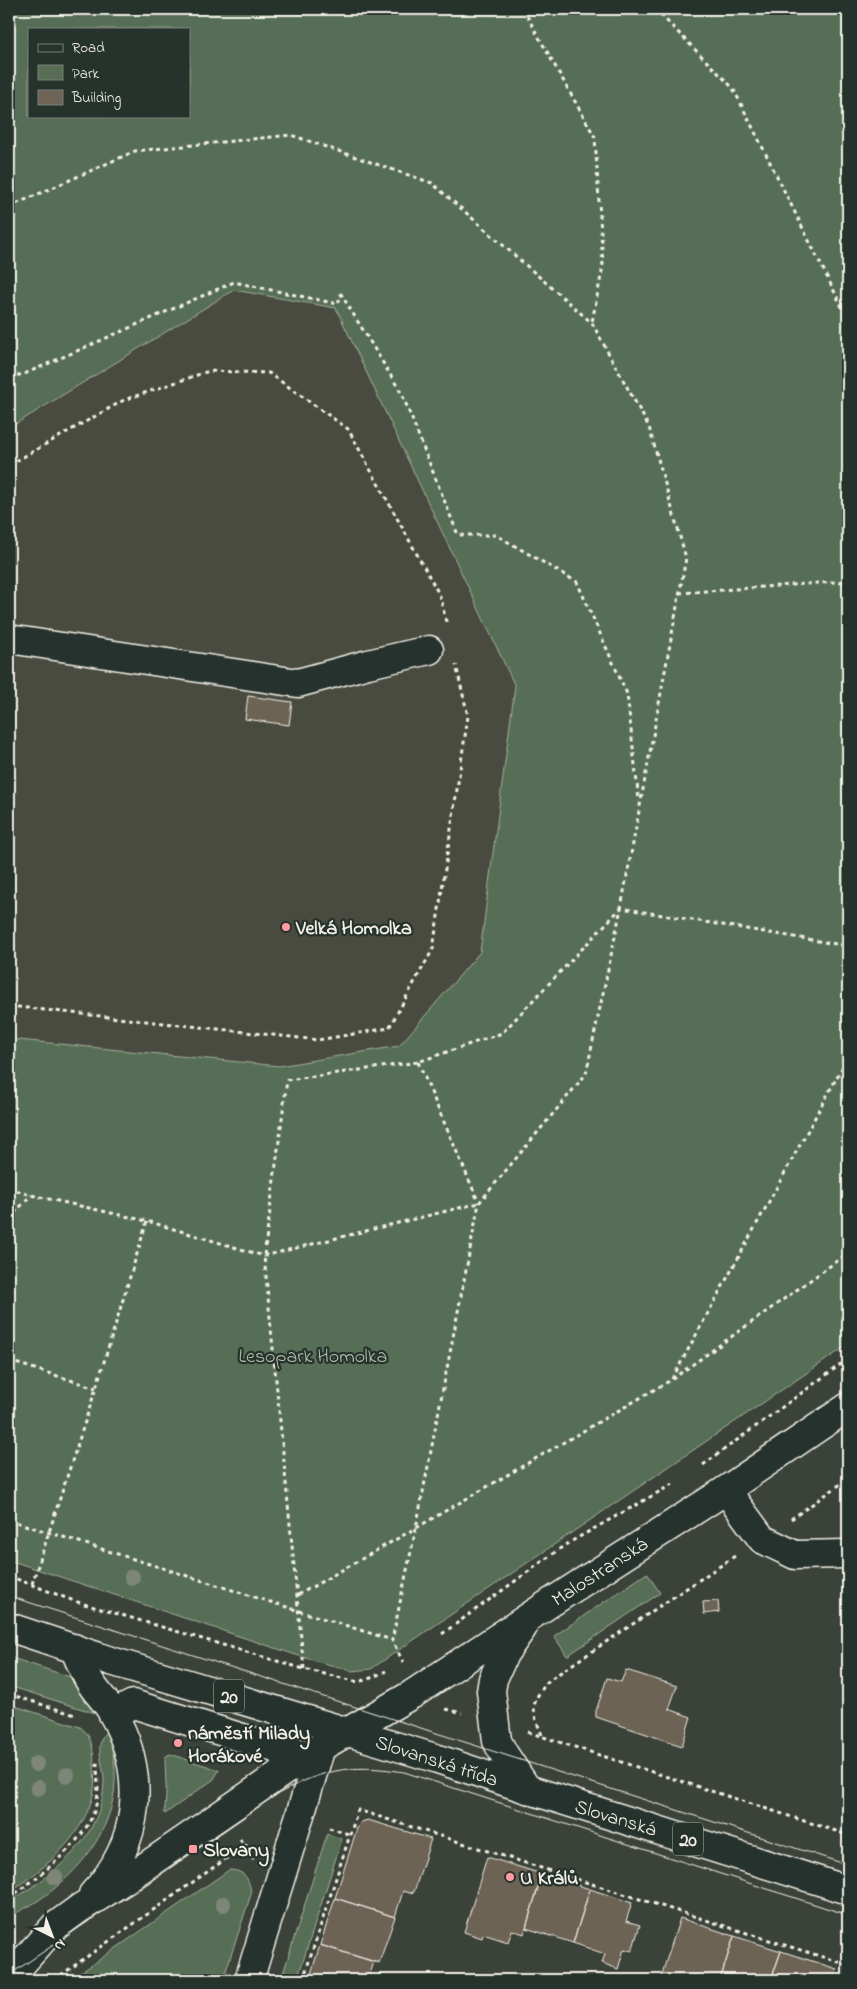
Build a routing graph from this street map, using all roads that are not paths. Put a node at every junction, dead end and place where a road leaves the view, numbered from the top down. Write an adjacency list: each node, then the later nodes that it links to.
1 (9, 639): 2 (main road)
2 (429, 650)
3 (848, 1406): 4 (main road, Malostranská)
4 (726, 1490): 5 (main road); 6 (main road, Malostranská)
5 (848, 1554)
6 (550, 1603): 10 (main road, Malostranská); 12 (main road)
7 (9, 1627): 8 (main road, 20)
8 (74, 1648): 9 (main road); 10 (main road, 20)
9 (113, 1714): 11 (main road); 14 (main road)
10 (347, 1732): 11 (main road); 12 (main road, Slovanská třída / 20)
11 (315, 1750): 14 (main road); 18 (main road)
12 (527, 1789): 13 (main road, Slovanská / 20)
13 (848, 1890)
14 (80, 1908): 15 (main road)
15 (54, 1927): 16 (main road); 17 (main road)
16 (9, 1954)
17 (10, 1980)
18 (249, 1980)

